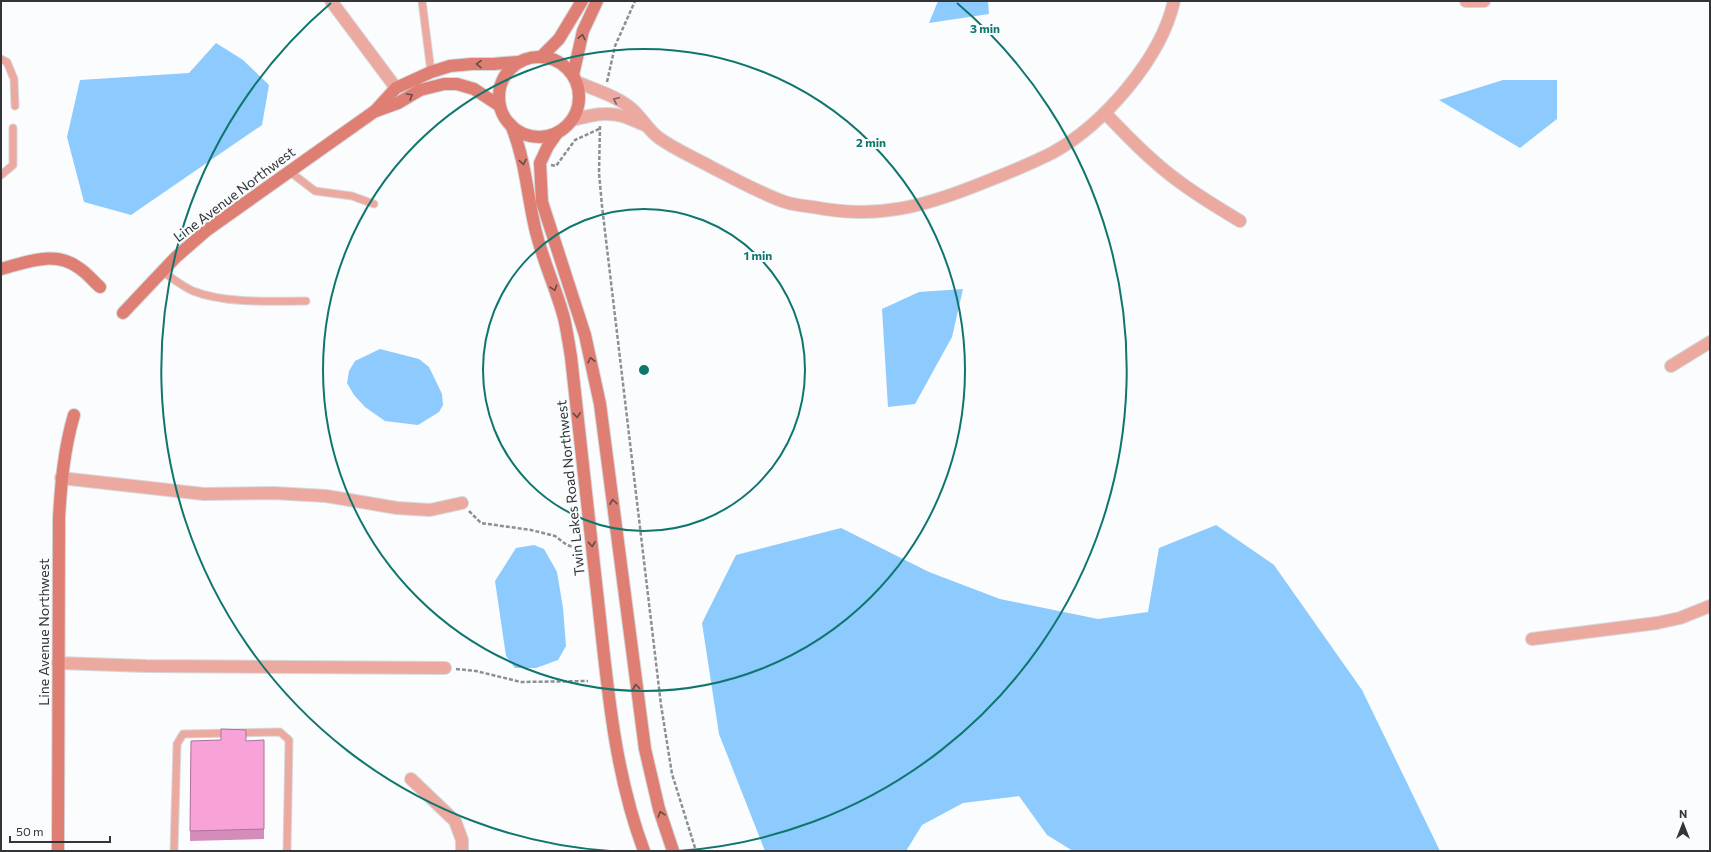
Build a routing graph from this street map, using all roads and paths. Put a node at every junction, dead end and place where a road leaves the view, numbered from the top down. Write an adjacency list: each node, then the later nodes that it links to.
1 (331, 1): 15 (street)
2 (422, 1): 12 (lane)
3 (582, 1): 9 (main road)
4 (597, 1): 13 (main road, one-way to 4)
5 (635, 1): 14 (path)
6 (1174, 1): 20 (street)
7 (1467, 1): 8 (street)
8 (1484, 1)
9 (542, 56): 11 (main road); 13 (main road)
10 (1, 59): 16 (lane)
11 (518, 62): 12 (main road, Line Avenue Northwest, one-way to 12); 17 (main road)
12 (431, 72): 15 (main road, Line Avenue Northwest)
13 (575, 78): 21 (main road); 23 (street, one-way to 13)
14 (606, 85)
15 (396, 88): 18 (main road, Line Avenue Northwest)
16 (15, 106)
17 (500, 106): 18 (main road, Line Avenue Northwest, one-way to 17); 22 (main road)
18 (374, 111): 26 (main road, Line Avenue Northwest)
19 (601, 113): 21 (street); 23 (street); 53 (path)
20 (1105, 113): 23 (street); 29 (street)
21 (572, 120): 25 (main road)
22 (511, 125): 25 (main road); 51 (main road, Twin Lakes Road Northwest, one-way to 51)
23 (645, 125)
24 (13, 128): 27 (lane)
25 (557, 133): 52 (main road, one-way to 25)
26 (289, 171): 28 (lane); 31 (main road, Line Avenue Northwest)
27 (1, 175)
28 (374, 204)
29 (1240, 221)
30 (1, 269): 32 (main road)
31 (162, 271): 33 (lane); 34 (main road, Line Avenue Northwest)
32 (100, 287)
33 (306, 301)
34 (123, 313)
35 (1710, 342): 36 (street)
36 (1671, 366)
37 (74, 415): 38 (main road, Line Avenue Northwest)
38 (61, 478): 39 (street); 43 (main road, Line Avenue Northwest)
39 (462, 503): 40 (path)
40 (573, 547)
41 (1710, 606): 42 (street)
42 (1532, 639)
43 (58, 663): 44 (street); 47 (main road, Line Avenue Northwest)
44 (445, 668): 45 (path)
45 (588, 682)
46 (411, 779): 50 (street)
47 (58, 851)
48 (174, 851): 49 (lane)
49 (287, 851)
50 (462, 851)
51 (644, 851)
52 (673, 851)
53 (696, 851)

